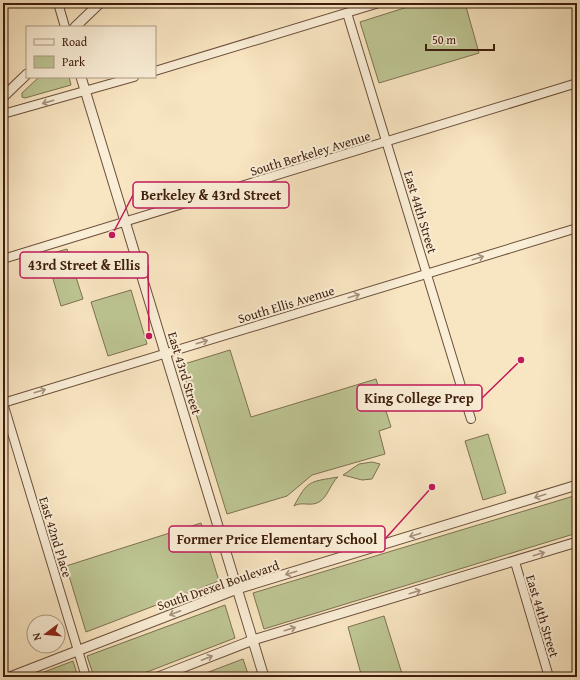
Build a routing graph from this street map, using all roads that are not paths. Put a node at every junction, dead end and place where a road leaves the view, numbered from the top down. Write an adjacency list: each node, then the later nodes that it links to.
1 (58, 3): 5 (street)
2 (100, 3): 6 (street)
3 (379, 3): 4 (street)
4 (347, 13): 7 (street); 15 (street, East 44th Street)
5 (65, 26)
6 (76, 26)
7 (156, 71)
8 (26, 75): 13 (street)
9 (81, 78): 12 (street, East 43rd Street)
10 (131, 78): 12 (street)
11 (577, 83): 15 (street, South Berkeley Avenue)
12 (85, 92): 14 (street, one-way to 14); 16 (street, East 43rd Street)
13 (3, 97)
14 (3, 114)
15 (387, 142): 16 (street, South Berkeley Avenue); 19 (street, East 44th Street)
16 (125, 222): 18 (street, South Berkeley Avenue); 20 (street, East 43rd Street)
17 (577, 228): 19 (street, South Ellis Avenue, one-way to 17)
18 (3, 259)
19 (427, 273): 20 (street, South Ellis Avenue, one-way to 19); 22 (street, East 44th Street)
20 (165, 353): 21 (street, South Ellis Avenue, one-way to 20); 26 (street, East 43rd Street)
21 (3, 403): 28 (street, East 42nd Place)
22 (471, 419)
23 (577, 485): 26 (street, South Drexel Boulevard, one-way to 26)
24 (577, 542): 25 (street, one-way to 24)
25 (515, 562): 27 (street, one-way to 25); 33 (street, East 44th Street)
26 (238, 589): 27 (street, East 43rd Street); 28 (street, South Drexel Boulevard, one-way to 28)
27 (253, 640): 31 (street, one-way to 27); 32 (street, East 43rd Street)
28 (78, 650): 29 (street, South Drexel Boulevard); 30 (street, East 42nd Place)
29 (10, 677)
30 (86, 677)
31 (158, 677)
32 (264, 677)
33 (549, 677)

